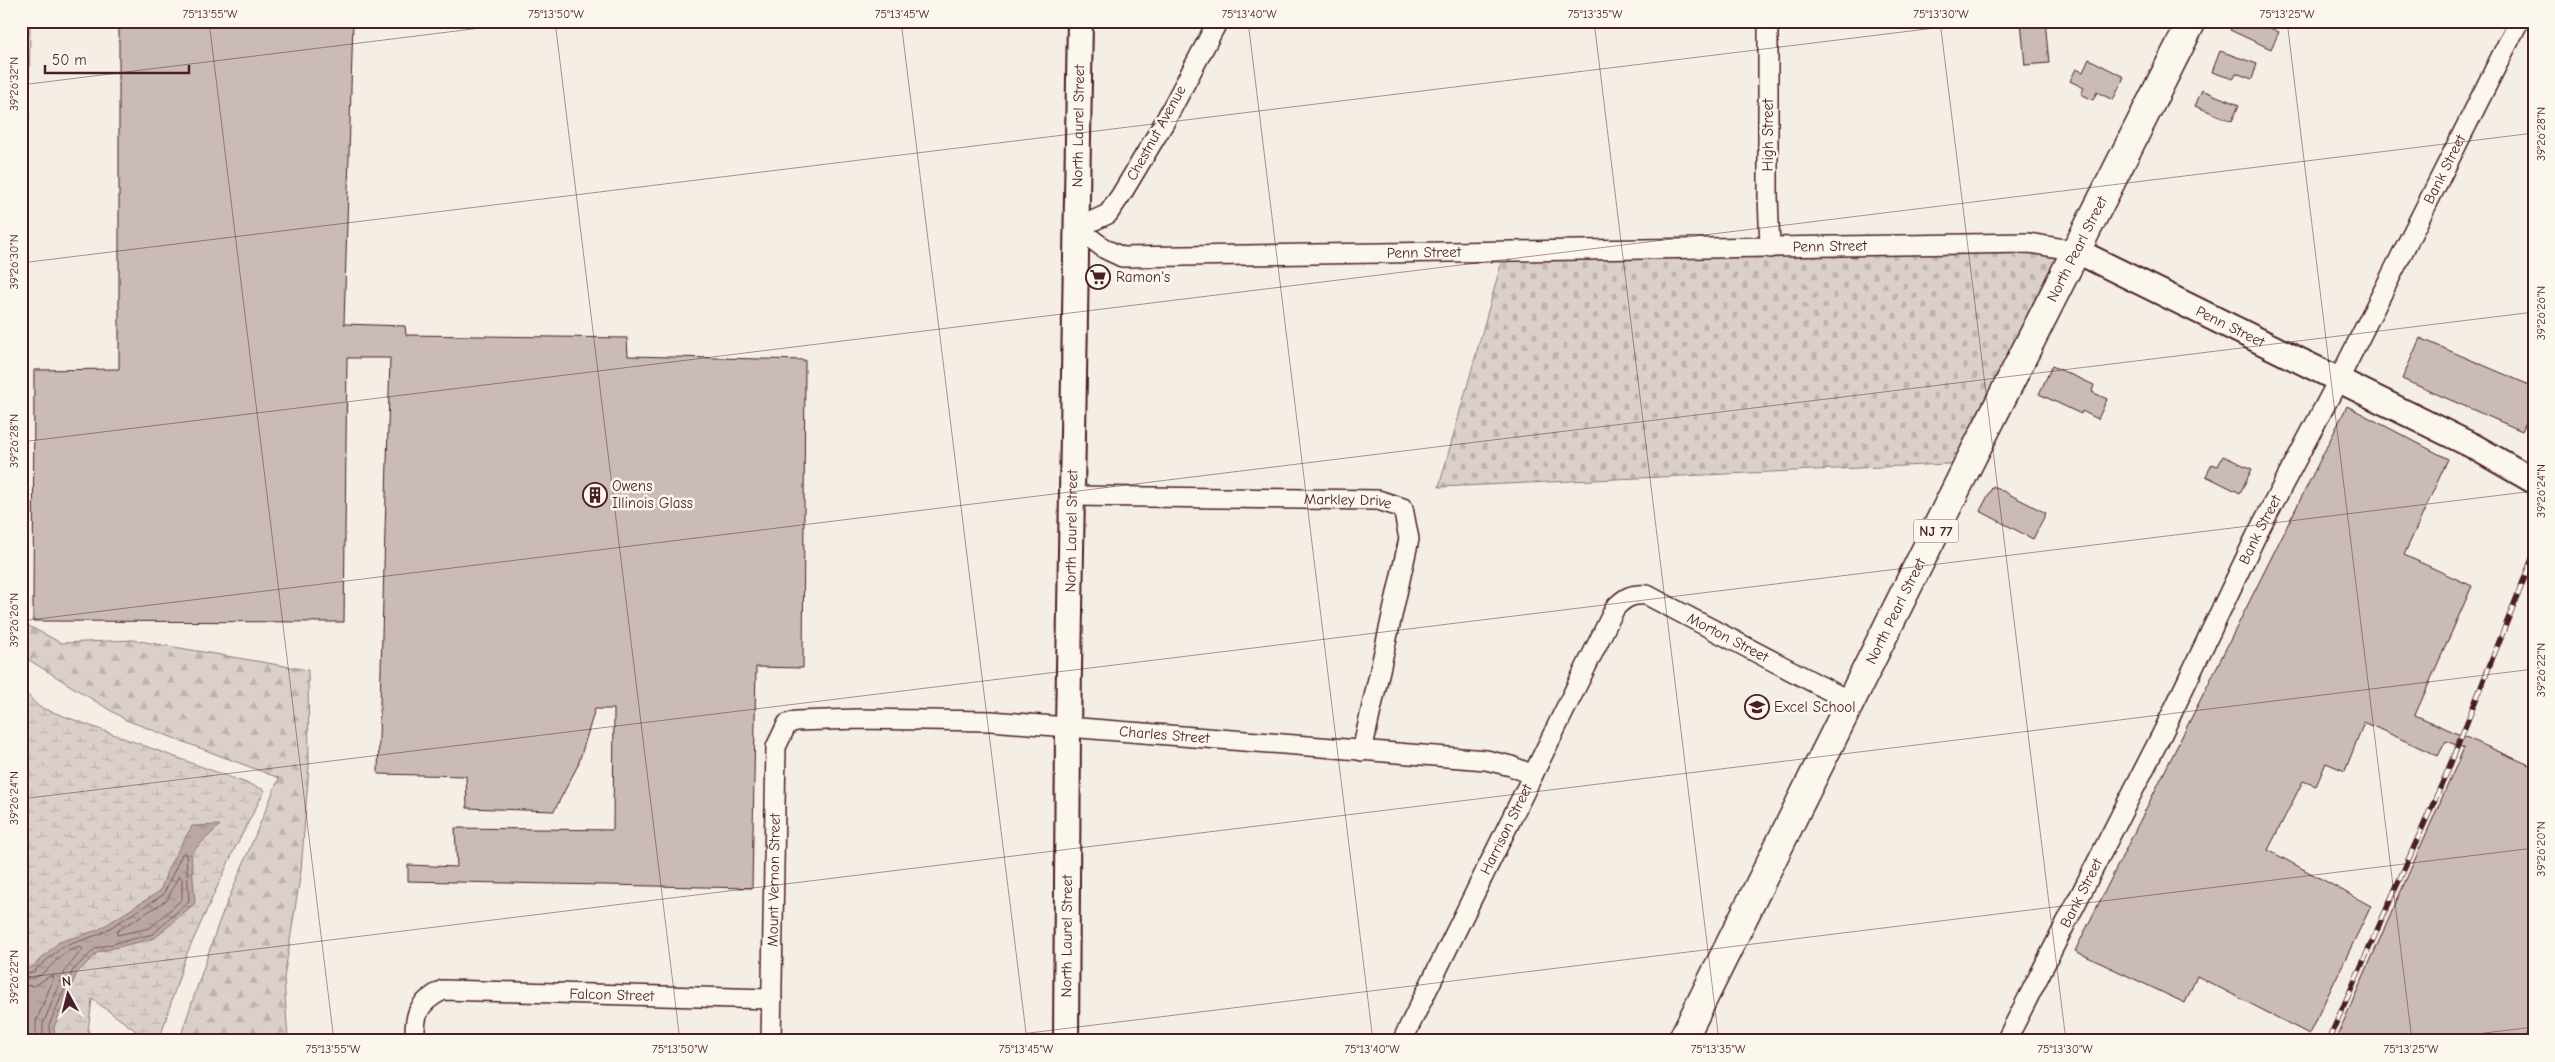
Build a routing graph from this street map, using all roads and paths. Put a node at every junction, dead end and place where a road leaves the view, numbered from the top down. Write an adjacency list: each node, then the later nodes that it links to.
1 (1080, 21): 6 (street, North Laurel Street)
2 (1218, 21): 6 (street, Chestnut Avenue)
3 (1768, 21): 7 (street, High Street)
4 (2192, 21): 8 (main road, North Pearl Street / NJ 77)
5 (2519, 21): 9 (street, Bank Street)
6 (1077, 228): 7 (street, Penn Street); 11 (street, North Laurel Street)
7 (1770, 248): 8 (street, Penn Street)
8 (2077, 251): 9 (street, Penn Street); 13 (main road, North Pearl Street / NJ 77)
9 (2339, 379): 10 (street, Penn Street); 24 (street, Bank Street)
10 (2534, 481)
11 (1073, 496): 15 (street, North Laurel Street); 16 (street, Markley Drive)
12 (1611, 618): 13 (street, Morton Street); 17 (street, Harrison Street)
13 (1851, 702): 23 (main road, North Pearl Street / NJ 77)
14 (791, 723): 15 (street, Charles Street); 18 (street, Mount Vernon Street)
15 (1068, 728): 16 (street, Charles Street); 21 (street, North Laurel Street)
16 (1362, 751): 17 (street, Charles Street)
17 (1533, 775): 22 (street, Harrison Street)
18 (772, 999): 19 (street, Falcon Street); 20 (street, Mount Vernon Street)
19 (415, 1041)
20 (771, 1041)
21 (1066, 1041)
22 (1402, 1041)
23 (1682, 1041)
24 (2006, 1041)

